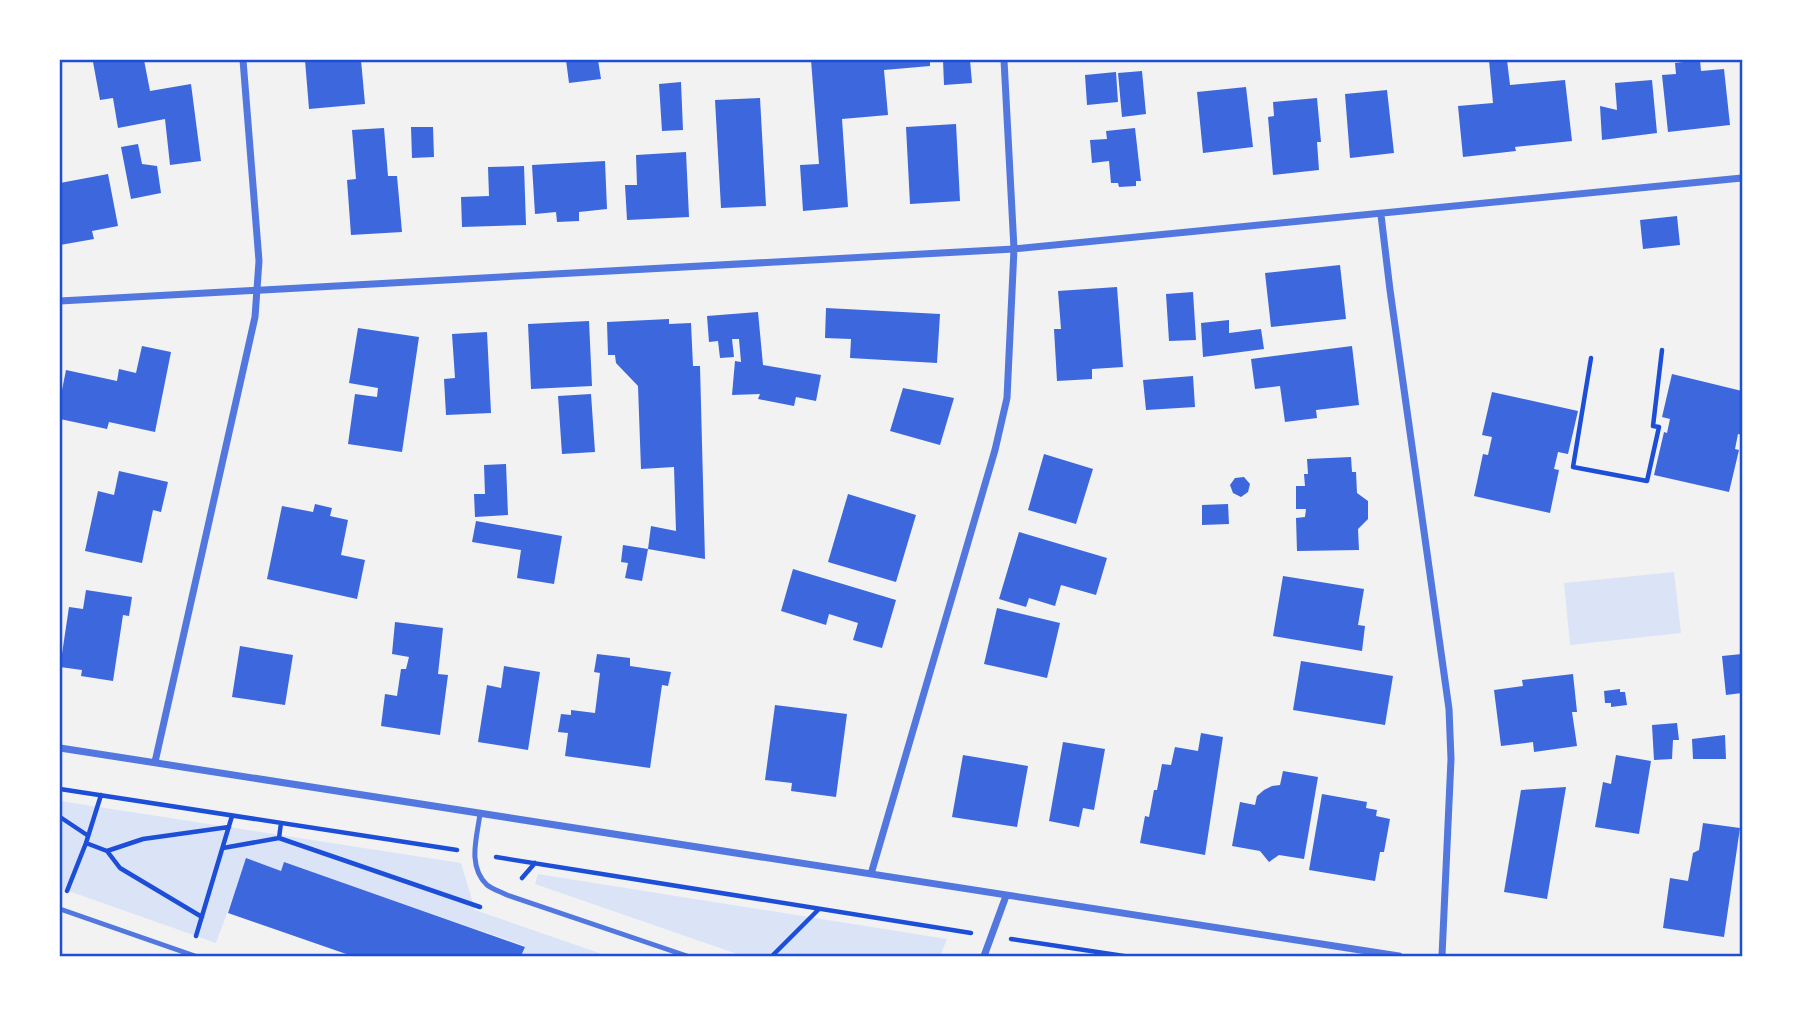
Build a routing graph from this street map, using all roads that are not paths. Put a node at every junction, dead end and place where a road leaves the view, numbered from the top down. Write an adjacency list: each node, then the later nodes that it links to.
1 (243, 60): 6 (street)
2 (1004, 60): 5 (street)
3 (1742, 178): 4 (street)
4 (1381, 215): 5 (street); 18 (street)
5 (1014, 249): 6 (street); 11 (street)
6 (258, 290): 7 (street); 9 (street)
7 (60, 301)
8 (60, 748): 9 (street)
9 (155, 762): 10 (street)
10 (480, 814): 11 (street); 15 (lane)
11 (871, 874): 12 (street)
12 (1006, 896): 16 (street); 17 (street)
13 (60, 909): 14 (lane)
14 (193, 956)
15 (687, 957)
16 (984, 957)
17 (1399, 957)
18 (1442, 957)

